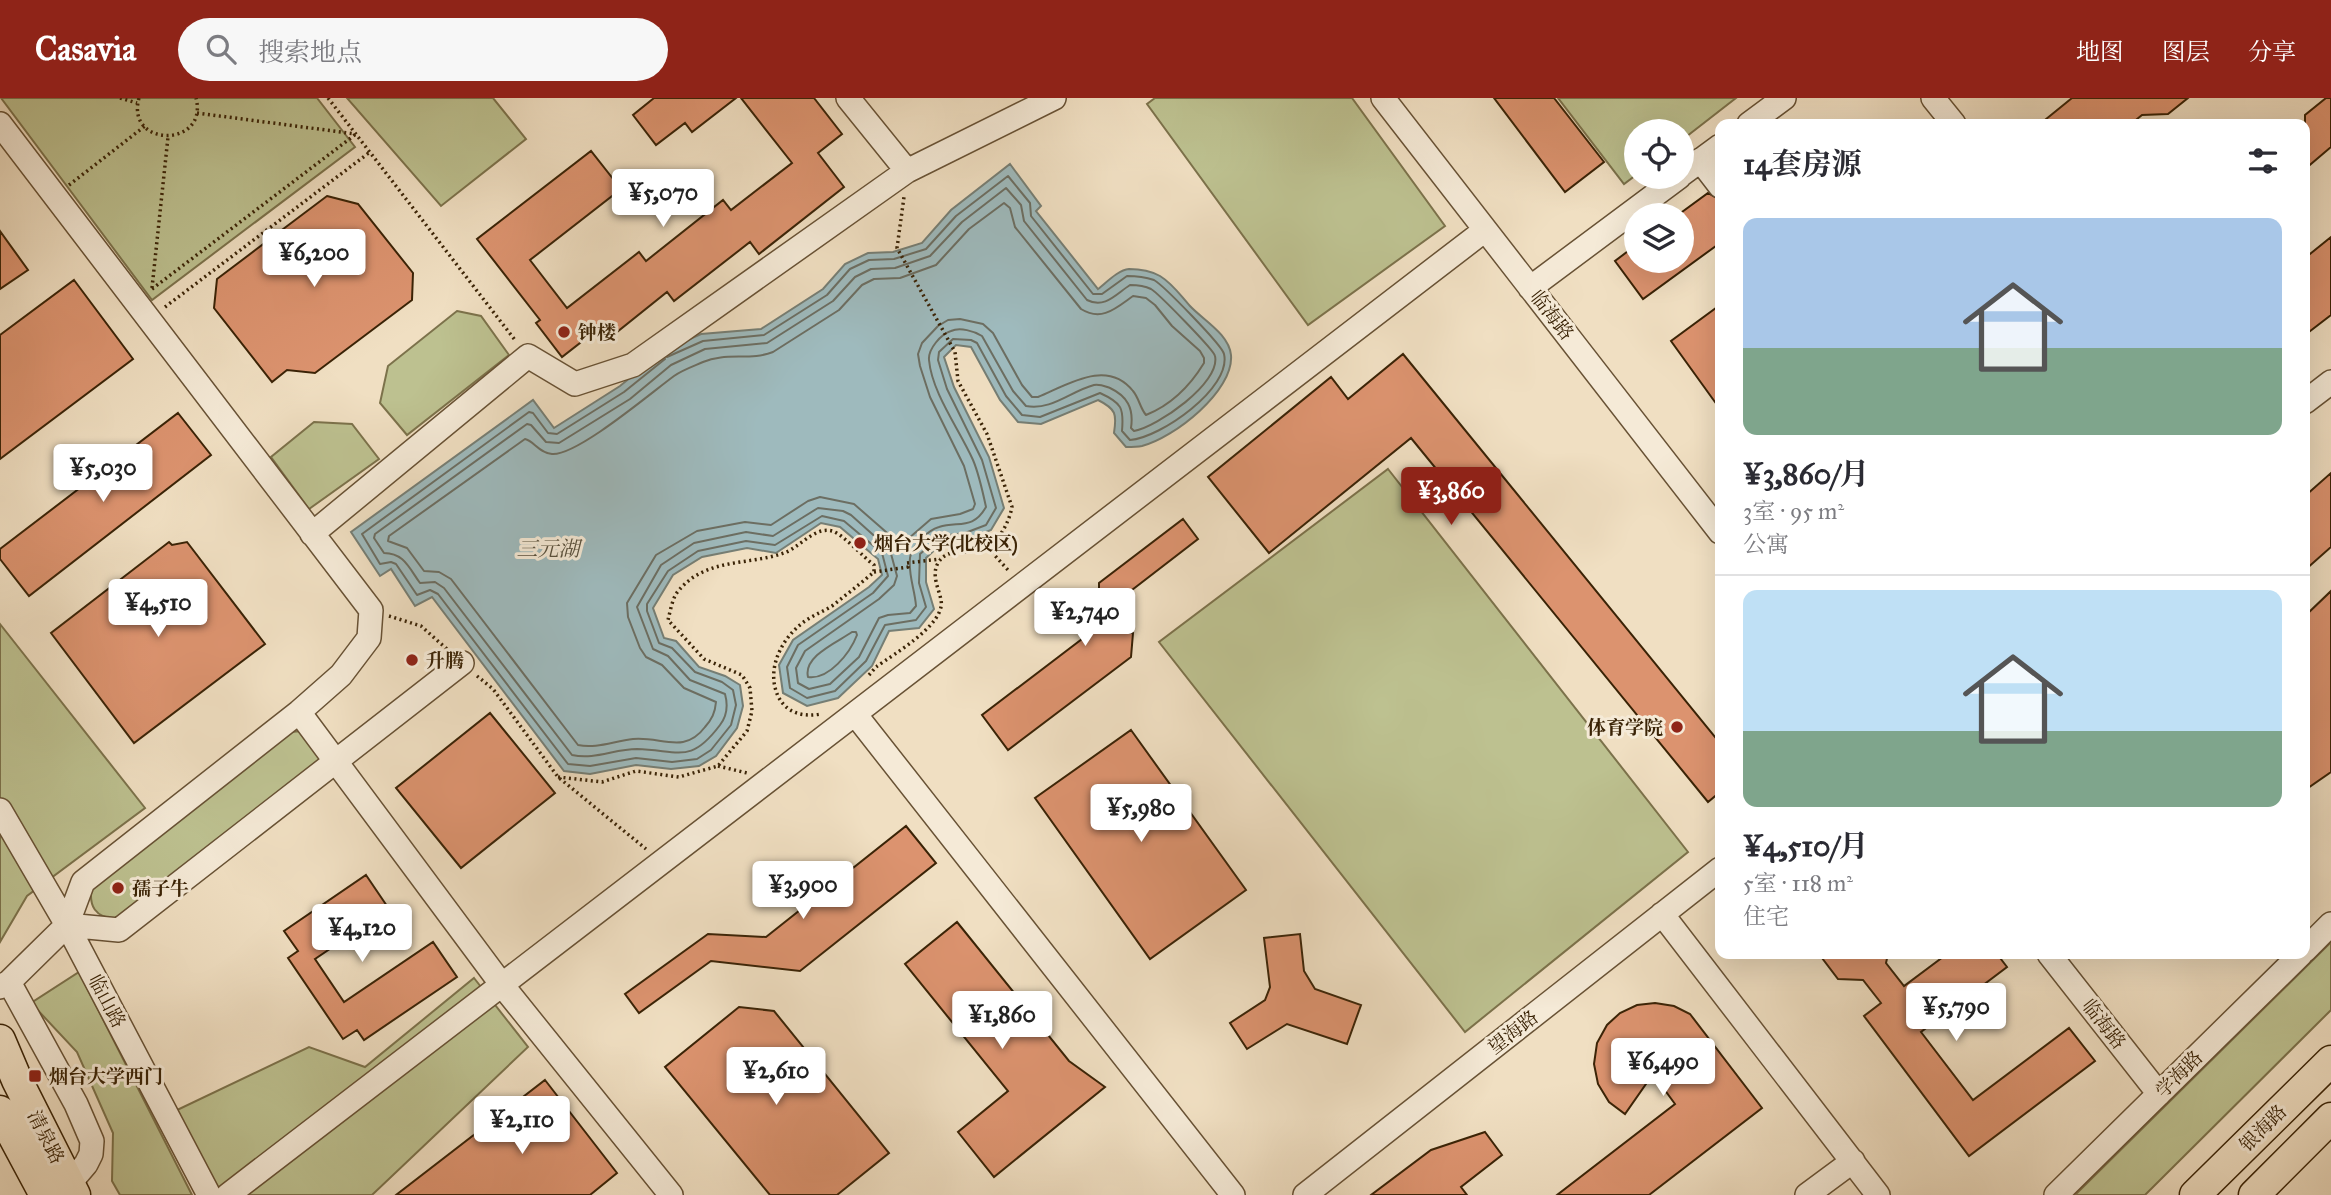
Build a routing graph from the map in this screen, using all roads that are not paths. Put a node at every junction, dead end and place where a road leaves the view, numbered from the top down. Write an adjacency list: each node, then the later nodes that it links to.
1 (848, 98): 12 (street)
2 (1054, 98): 12 (street)
3 (1383, 98): 15 (street, 临海路)
4 (1784, 98): 6 (street)
5 (1933, 98): 7 (street)
6 (1756, 119)
7 (1950, 119)
8 (0, 124): 20 (street)
9 (1715, 150): 10 (street)
10 (1700, 160): 11 (street); 13 (street)
11 (1694, 165)
12 (907, 171): 20 (street)
13 (1715, 180)
14 (1663, 189): 16 (street)
15 (1486, 230): 16 (street, 临海路); 23 (street)
16 (1530, 288): 19 (street, 临海路)
17 (2331, 382): 18 (street)
18 (2310, 395)
19 (1715, 526)
20 (312, 534): 22 (street)
21 (462, 663): 24 (street)
22 (299, 712): 24 (street); 29 (street)
23 (855, 714): 34 (street); 47 (street)
24 (336, 763): 29 (street); 34 (street)
25 (0, 810): 29 (street, 临山路)
26 (1715, 873): 27 (street, 望海路)
27 (1662, 915): 41 (street); 48 (street, 望海路)
28 (2331, 924): 30 (street)
29 (66, 925): 33 (street); 45 (street, 临山路)
30 (2310, 945)
31 (2053, 959): 37 (street, 临海路)
32 (2296, 959): 37 (street, 学海路)
33 (4, 985): 43 (street)
34 (502, 985): 44 (street); 46 (street)
35 (0, 1040): 43 (main road, 清泉路)
36 (2331, 1061): 52 (main road, 银海路)
37 (2159, 1094): 51 (street, 学海路)
38 (0, 1111): 42 (main road, 清泉路)
39 (2331, 1118): 53 (main road)
40 (0, 1135): 42 (main road)
41 (1853, 1161): 49 (street); 50 (street)
42 (28, 1163): 43 (main road, 清泉路)
43 (63, 1191)
44 (662, 1192)
45 (209, 1195)
46 (229, 1195)
47 (1233, 1195)
48 (1305, 1195)
49 (1807, 1195)
50 (1878, 1195)
51 (2056, 1195)
52 (2195, 1195)
53 (2255, 1195)

